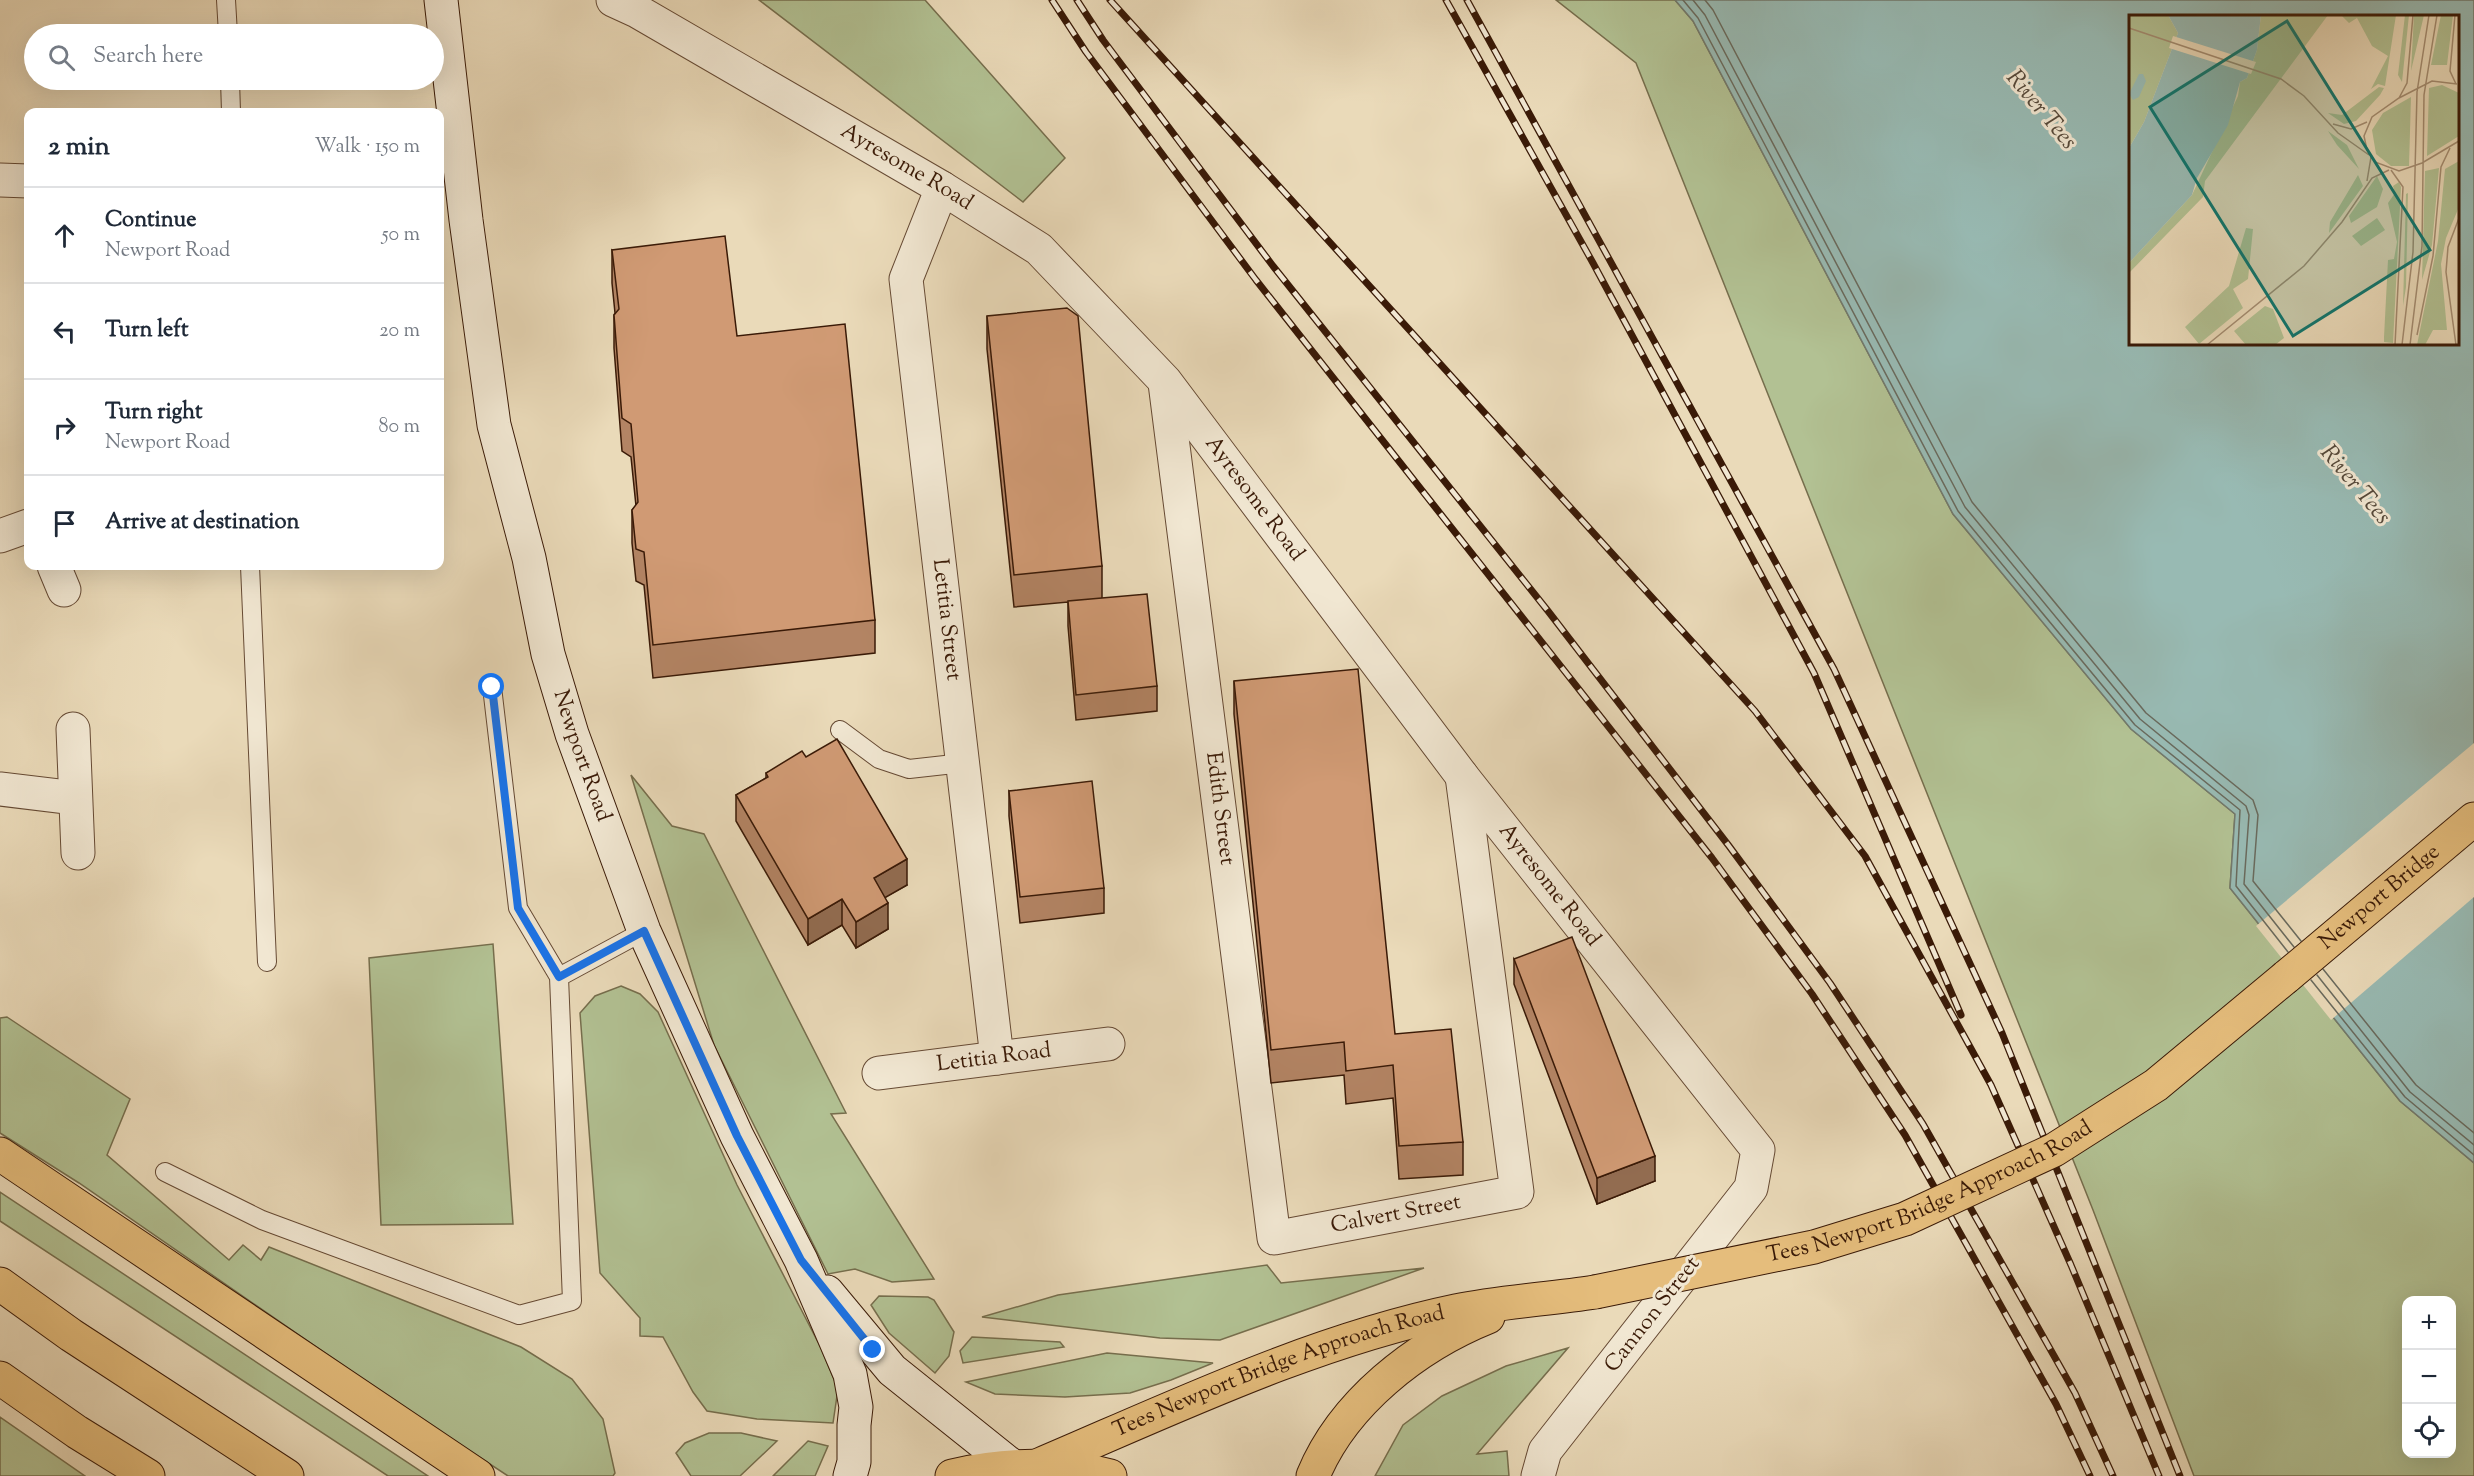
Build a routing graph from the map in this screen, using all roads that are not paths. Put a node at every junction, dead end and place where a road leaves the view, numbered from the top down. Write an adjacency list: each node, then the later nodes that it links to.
1 (226, 0): 4 (lane)
2 (441, 0): 5 (street, Newport Road)
3 (613, 0): 11 (street, Ayresome Road)
4 (227, 24)
5 (444, 24)
6 (444, 28): 25 (street, Newport Road)
7 (230, 90): 8 (lane)
8 (231, 108)
9 (0, 180): 10 (street)
10 (24, 181)
11 (942, 188): 12 (street, Ayresome Road); 19 (street, Letitia Street)
12 (1165, 381): 20 (street, Ayresome Road); 35 (street, Edith Street)
13 (24, 527): 14 (street)
14 (0, 536)
15 (250, 570): 26 (lane)
16 (492, 687): 27 (lane)
17 (73, 729): 22 (street)
18 (840, 730): 19 (lane)
19 (963, 763): 30 (street, Letitia Street)
20 (1462, 776): 32 (street, Ayresome Road); 35 (street, Calvert Street)
21 (0, 789): 22 (street)
22 (75, 798): 24 (street)
23 (2474, 819): 28 (main road, Newport Bridge)
24 (78, 853)
25 (644, 931): 27 (lane); 36 (street, Newport Road)
26 (267, 962)
27 (559, 977): 34 (lane)
28 (2286, 977): 38 (main road, Tees Newport Bridge Approach Road, bridge)
29 (1108, 1044): 30 (street, Letitia Road)
30 (997, 1058): 31 (street, Letitia Road)
31 (879, 1072)
32 (1758, 1150): 48 (street, Cannon Street)
33 (0, 1154): 43 (main road)
34 (165, 1172)
35 (1274, 1238)
36 (801, 1260): 40 (street, Newport Road); 44 (street, Newport Road)
37 (0, 1284): 42 (main road)
38 (1526, 1302): 40 (main road, Tees Newport Bridge Approach Road); 47 (main road, Tees Newport Bridge Approach Road)
39 (0, 1378): 41 (main road)
40 (1025, 1465): 45 (main road); 46 (main road)
41 (148, 1476)
42 (287, 1476)
43 (478, 1476)
44 (850, 1476)
45 (952, 1476)
46 (1110, 1476)
47 (1313, 1476)
48 (1538, 1476)

